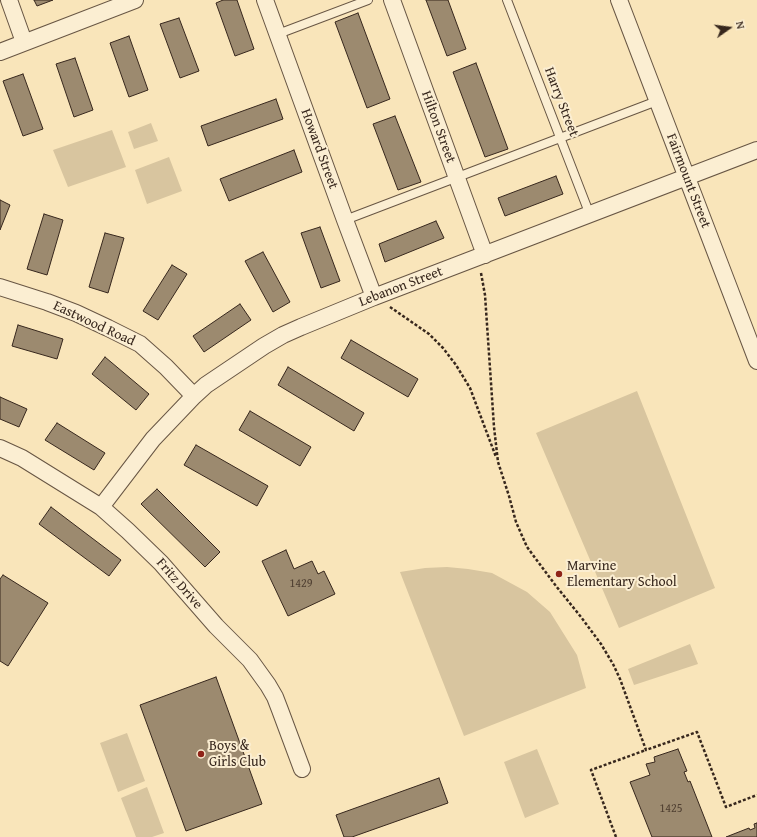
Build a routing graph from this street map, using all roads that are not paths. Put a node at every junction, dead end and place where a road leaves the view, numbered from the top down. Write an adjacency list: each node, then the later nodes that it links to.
1 (9, 0): 9 (street)
2 (135, 0): 9 (street)
3 (265, 0): 8 (street, Howard Street)
4 (368, 0): 8 (lane)
5 (392, 0): 14 (street, Hilton Street)
6 (507, 0): 12 (lane, Harry Street)
7 (619, 0): 11 (street, Fairmount Street)
8 (278, 34): 17 (street, Howard Street)
9 (24, 42): 10 (street)
10 (0, 52)
11 (657, 101): 12 (lane); 15 (street, Fairmount Street)
12 (561, 138): 14 (lane); 16 (lane, Harry Street)
13 (757, 150): 15 (street, Lebanon Street)
14 (457, 177): 17 (lane); 18 (street, Hilton Street)
15 (687, 177): 16 (street, Lebanon Street); 21 (street, Fairmount Street)
16 (590, 215): 18 (street, Lebanon Street)
17 (345, 220): 20 (street, Howard Street)
18 (485, 255): 20 (street, Lebanon Street)
19 (0, 287): 23 (street, Eastwood Road)
20 (374, 297): 23 (street, Lebanon Street)
21 (753, 341): 22 (street, Fairmount Street)
22 (757, 361)
23 (194, 396): 25 (street, Lebanon Street)
24 (0, 448): 25 (street, Fritz Drive)
25 (101, 507): 26 (street, Fritz Drive)
26 (302, 769)

